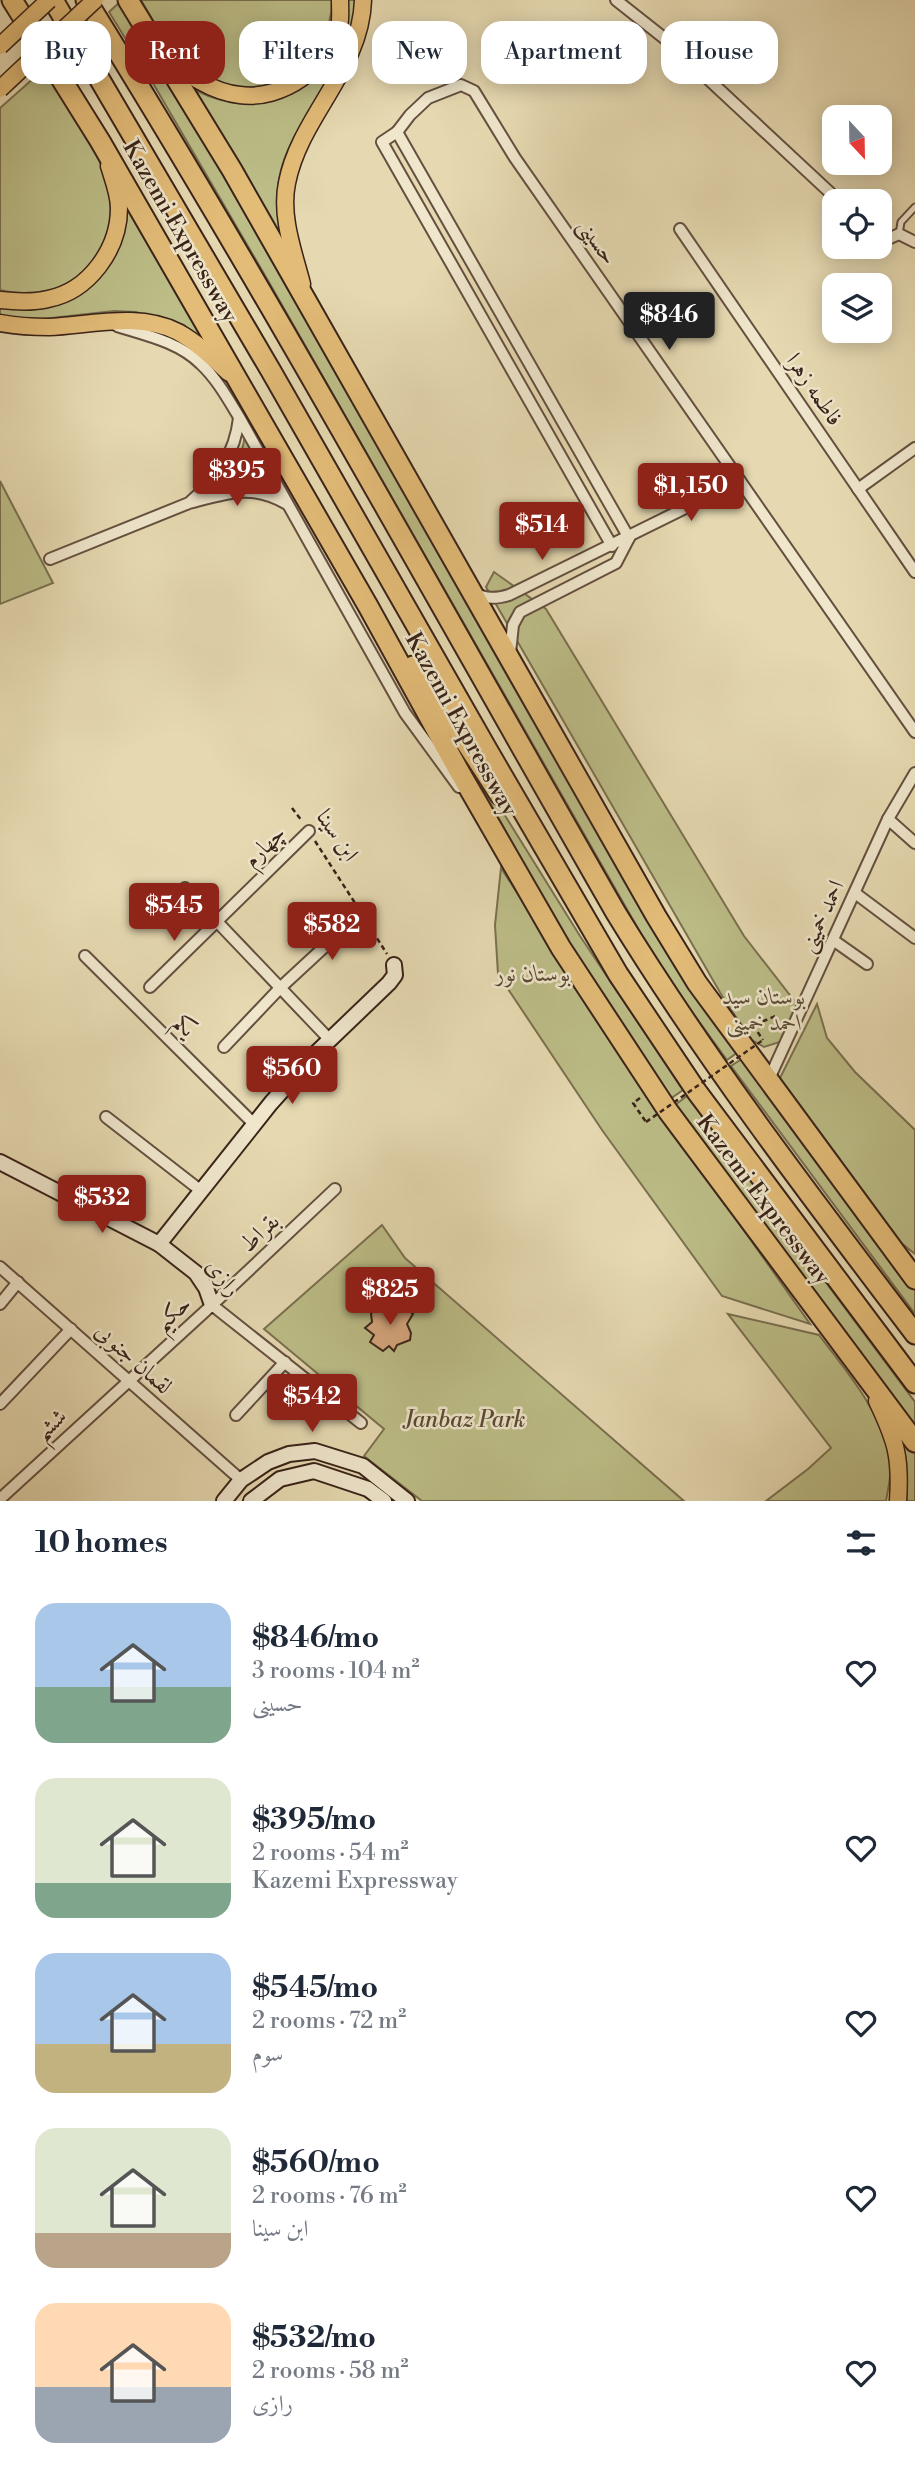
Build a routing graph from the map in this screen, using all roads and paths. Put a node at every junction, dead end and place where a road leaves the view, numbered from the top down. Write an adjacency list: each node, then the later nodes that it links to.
1 (12, 0): 15 (highway, Kazemi Expressway)
2 (51, 0): 10 (main road, bridge); 45 (highway, Kazemi Expressway)
3 (86, 0): 78 (highway, Kazemi Expressway)
4 (95, 0): 13 (main road, bridge)
5 (128, 0): 9 (highway)
6 (340, 0): 12 (main road)
7 (363, 0): 23 (main road)
8 (616, 0): 16 (street)
9 (141, 21)
10 (0, 46)
11 (180, 84): 23 (highway)
12 (207, 84)
13 (0, 89)
14 (397, 132): 29 (street, حسینی); 33 (street); 34 (street)
15 (100, 141): 22 (main road); 26 (highway, Kazemi Expressway)
16 (826, 189)
17 (915, 207): 19 (lane)
18 (680, 229): 30 (street, فاطمه زهرا)
19 (899, 234): 20 (street); 21 (street)
20 (892, 237)
21 (915, 242)
22 (0, 300)
23 (306, 303): 37 (highway)
24 (105, 322): 25 (main road); 26 (main road); 27 (street)
25 (0, 323)
26 (240, 383): 38 (highway, Kazemi Expressway)
27 (239, 417): 31 (street); 32 (street)
28 (915, 448): 30 (street)
29 (740, 481): 33 (street); 40 (street, حسینی)
30 (858, 489): 36 (street, فاطمه زهرا)
31 (189, 503): 32 (street); 35 (street)
32 (288, 505): 47 (street)
33 (629, 538): 34 (street); 39 (street)
34 (612, 546): 37 (street)
35 (50, 559)
36 (915, 572)
37 (471, 593): 39 (highway)
38 (368, 606): 45 (highway); 47 (highway, Kazemi Expressway)
39 (510, 661): 62 (highway)
40 (915, 732)
41 (915, 773): 43 (street, احمد خمینی)
42 (292, 808): 44 (path, ابن سینا)
43 (888, 819): 46 (street); 49 (street, احمد خمینی)
44 (309, 831): 50 (path, ابن سینا); 51 (street, چهارم)
45 (540, 841): 82 (highway, Kazemi Expressway)
46 (915, 843)
47 (512, 862): 80 (highway, Kazemi Expressway)
48 (185, 888): 51 (street)
49 (855, 893): 52 (street); 53 (street, احمد خمینی)
50 (361, 913): 56 (path, ابن سینا); 58 (street, یکم)
51 (219, 921): 57 (street, چهارم); 58 (street)
52 (915, 938)
53 (833, 940): 55 (street); 62 (street, احمد خمینی)
54 (85, 956): 65 (street, یکم)
55 (867, 964)
56 (394, 965): 60 (street)
57 (150, 987)
58 (281, 988): 60 (street); 61 (street, یکم)
59 (778, 1016): 63 (path, bridge)
60 (330, 1040): 65 (street)
61 (224, 1047)
62 (769, 1079): 69 (highway)
63 (633, 1103)
64 (106, 1117): 68 (street)
65 (256, 1125): 68 (street)
66 (0, 1162): 70 (street, رازی)
67 (335, 1189): 76 (street, بقراط)
68 (200, 1190): 70 (street)
69 (889, 1243): 71 (main road); 73 (highway)
70 (159, 1244): 76 (street, رازی)
71 (915, 1265)
72 (0, 1267): 74 (street, لقمان جنوبی)
73 (915, 1279)
74 (18, 1282): 75 (street); 77 (street, لقمان جنوبی)
75 (0, 1304)
76 (212, 1305): 79 (street, رازی); 81 (street, حکیم)
77 (71, 1329): 81 (street, لقمان جنوبی); 83 (street)
78 (915, 1334)
79 (285, 1362): 84 (street); 85 (street, رازی)
80 (866, 1377): 86 (highway, Kazemi Expressway); 93 (main road)
81 (128, 1380): 87 (street, لقمان جنوبی); 88 (street, ششم)
82 (915, 1383)
83 (0, 1404)
84 (236, 1415)
85 (360, 1423)
86 (915, 1442)
87 (240, 1480): 90 (street); 92 (street)
88 (0, 1499)
89 (256, 1500): 91 (street)
90 (224, 1501)
91 (384, 1501)
92 (407, 1501)
93 (898, 1501)

